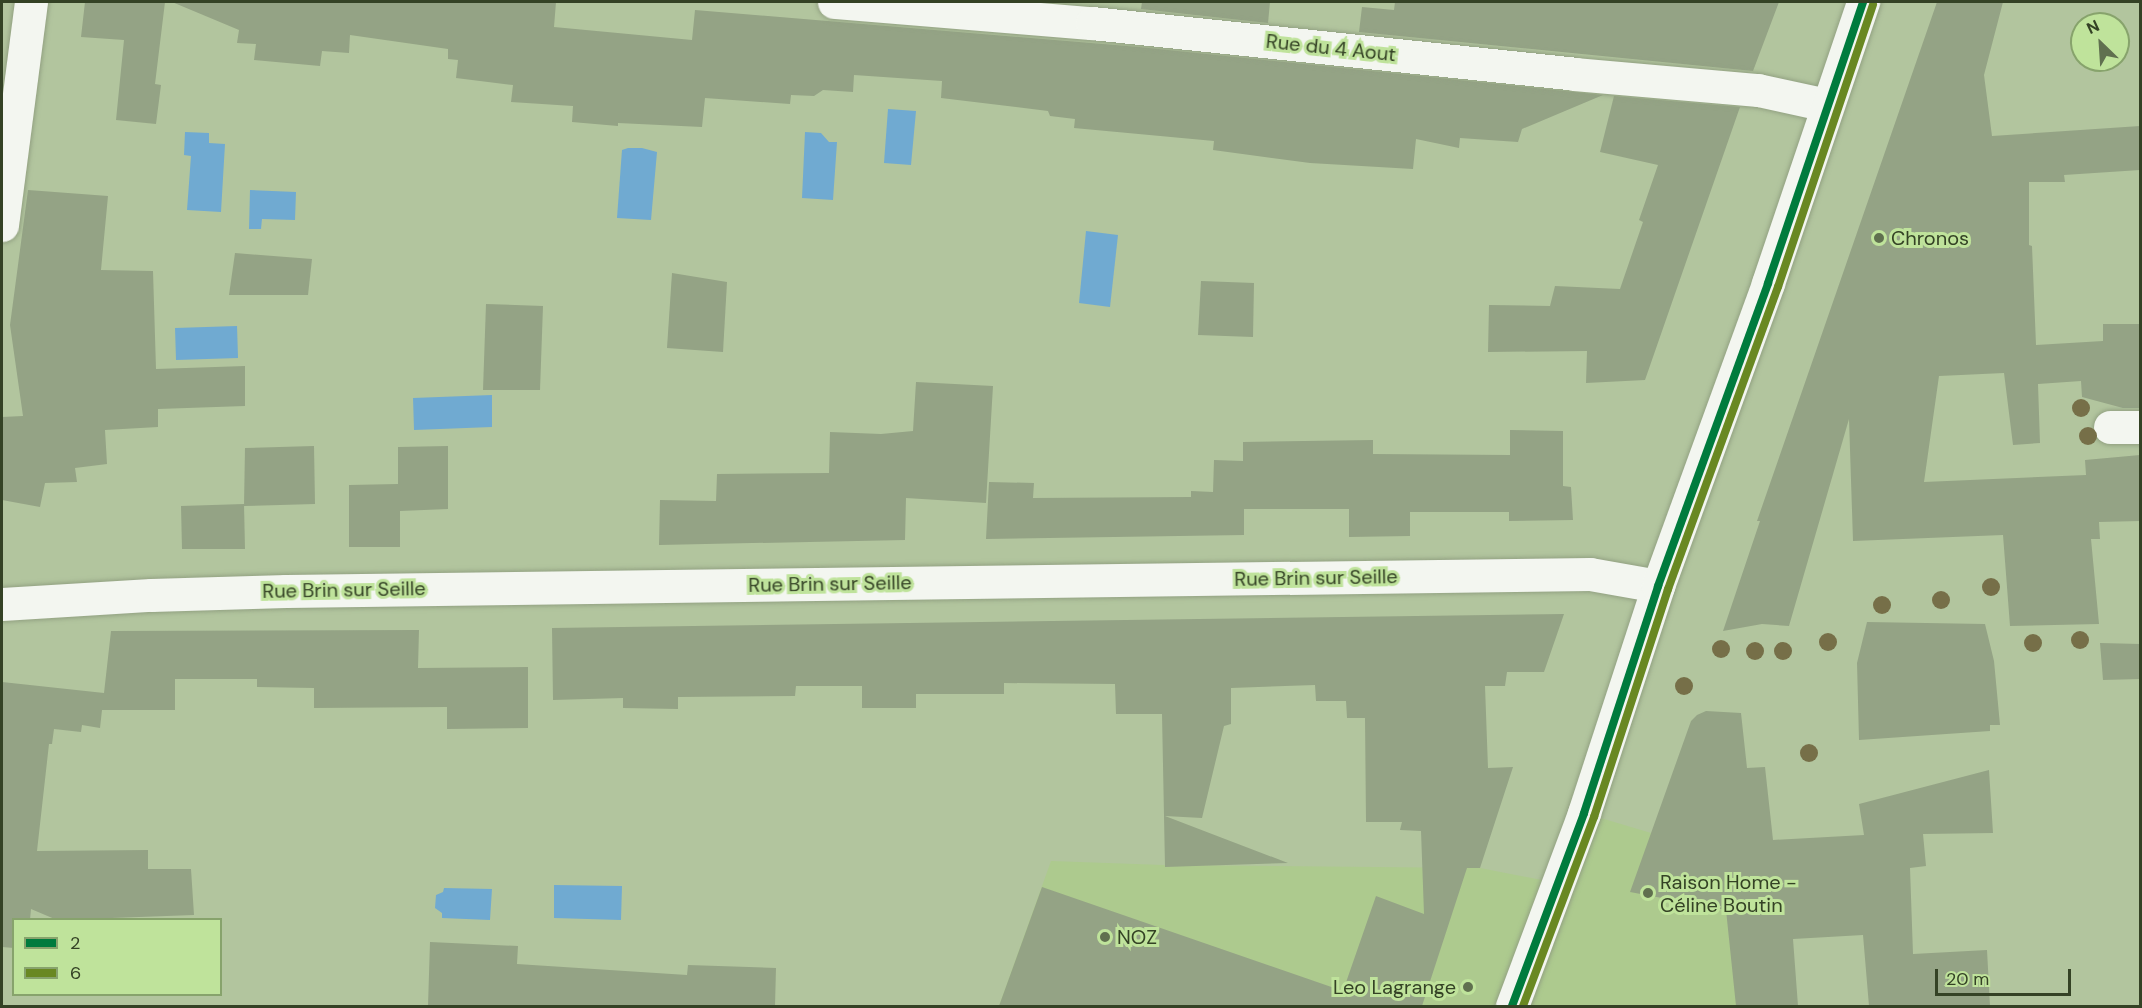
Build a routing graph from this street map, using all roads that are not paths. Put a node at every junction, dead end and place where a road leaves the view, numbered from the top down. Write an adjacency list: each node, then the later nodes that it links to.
1 (31, 2): 5 (street)
2 (843, 2): 4 (street, Rue du 4 Aout)
3 (1863, 2): 4 (street)
4 (1827, 105): 6 (street)
5 (2, 225)
6 (1658, 586): 7 (street, Rue Brin sur Seille); 8 (street)
7 (2, 604)
8 (1512, 1006)

